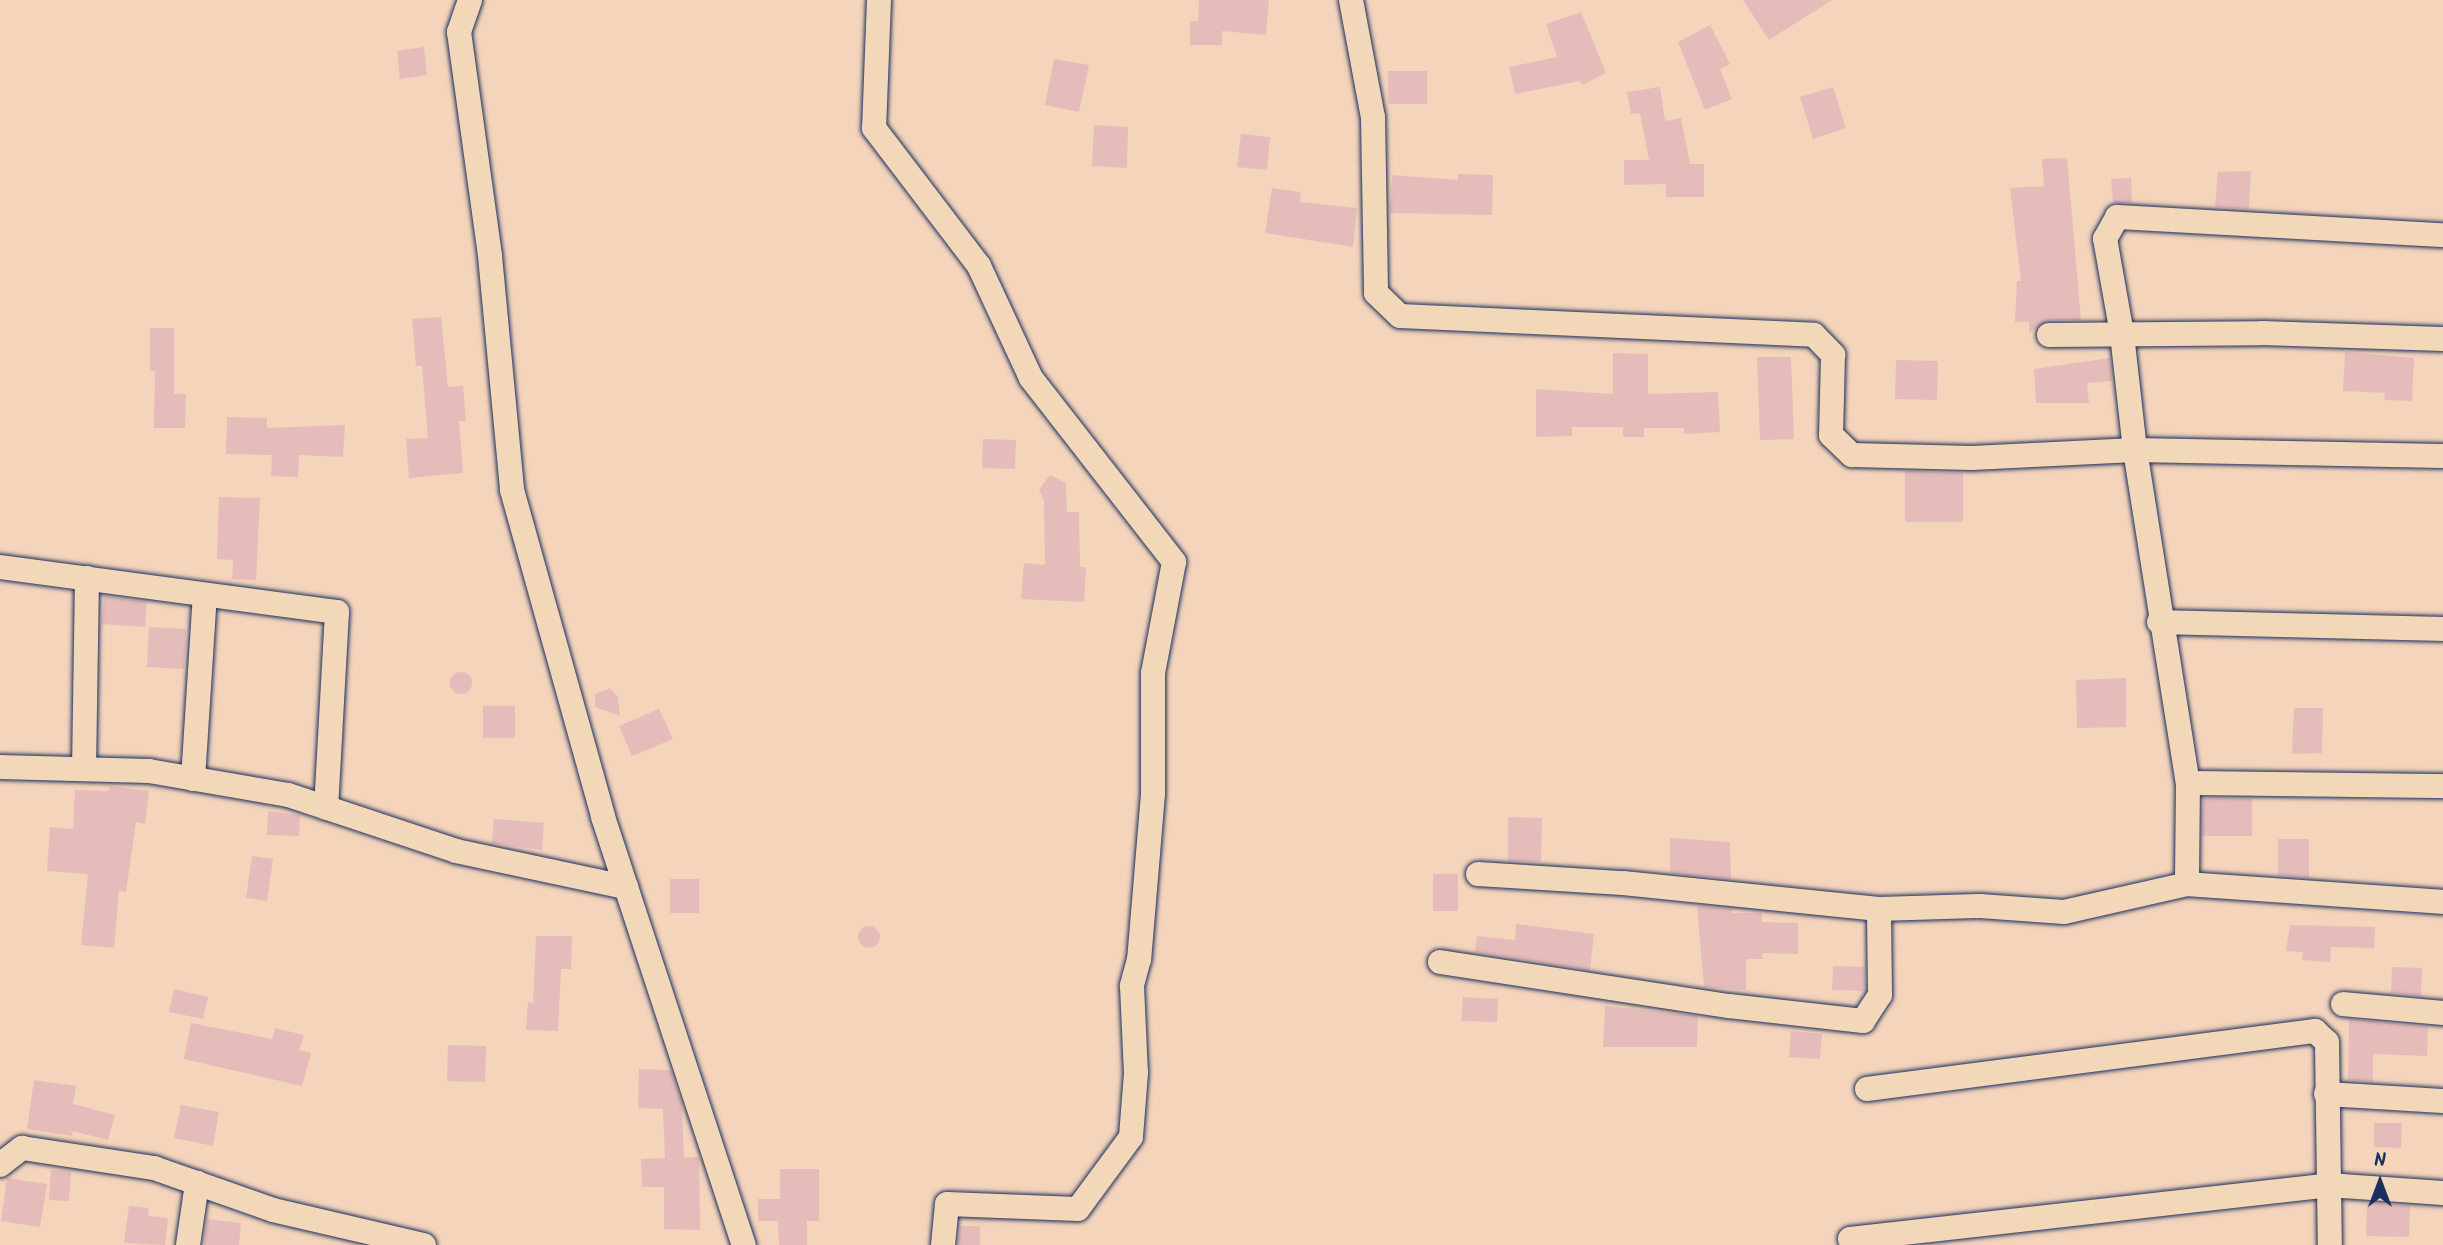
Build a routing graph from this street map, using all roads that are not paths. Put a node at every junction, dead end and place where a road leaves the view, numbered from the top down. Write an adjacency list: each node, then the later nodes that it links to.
1 (470, 0): 23 (street)
2 (878, 0): 40 (street)
3 (1351, 0): 8 (street)
4 (2443, 235): 5 (street)
5 (2122, 334): 6 (street); 7 (street); 8 (street)
6 (2049, 335)
7 (2443, 339)
8 (2134, 450): 9 (street); 13 (street)
9 (2443, 456)
10 (0, 567): 11 (street)
11 (87, 578): 12 (street); 16 (street)
12 (205, 595): 17 (street); 20 (street)
13 (2159, 622): 14 (street); 18 (street)
14 (2443, 629)
15 (0, 767): 16 (street)
16 (84, 769): 17 (street)
17 (193, 779): 20 (street)
18 (2188, 783): 19 (street); 22 (street)
19 (2443, 786)
20 (326, 808): 23 (street)
21 (1478, 874): 25 (street)
22 (2188, 884): 24 (street); 25 (street)
23 (626, 887): 39 (street)
24 (2443, 902)
25 (1879, 909): 26 (street)
26 (1440, 962)
27 (2343, 1004): 28 (street)
28 (2443, 1013)
29 (1867, 1089): 30 (street)
30 (2326, 1094): 31 (street); 34 (street)
31 (2443, 1101)
32 (0, 1166): 33 (street)
33 (197, 1183): 37 (street); 38 (street)
34 (2328, 1185): 35 (street); 36 (street); 41 (street)
35 (2443, 1193)
36 (1850, 1239)
37 (188, 1245)
38 (424, 1245)
39 (744, 1245)
40 (943, 1245)
41 (2330, 1245)

